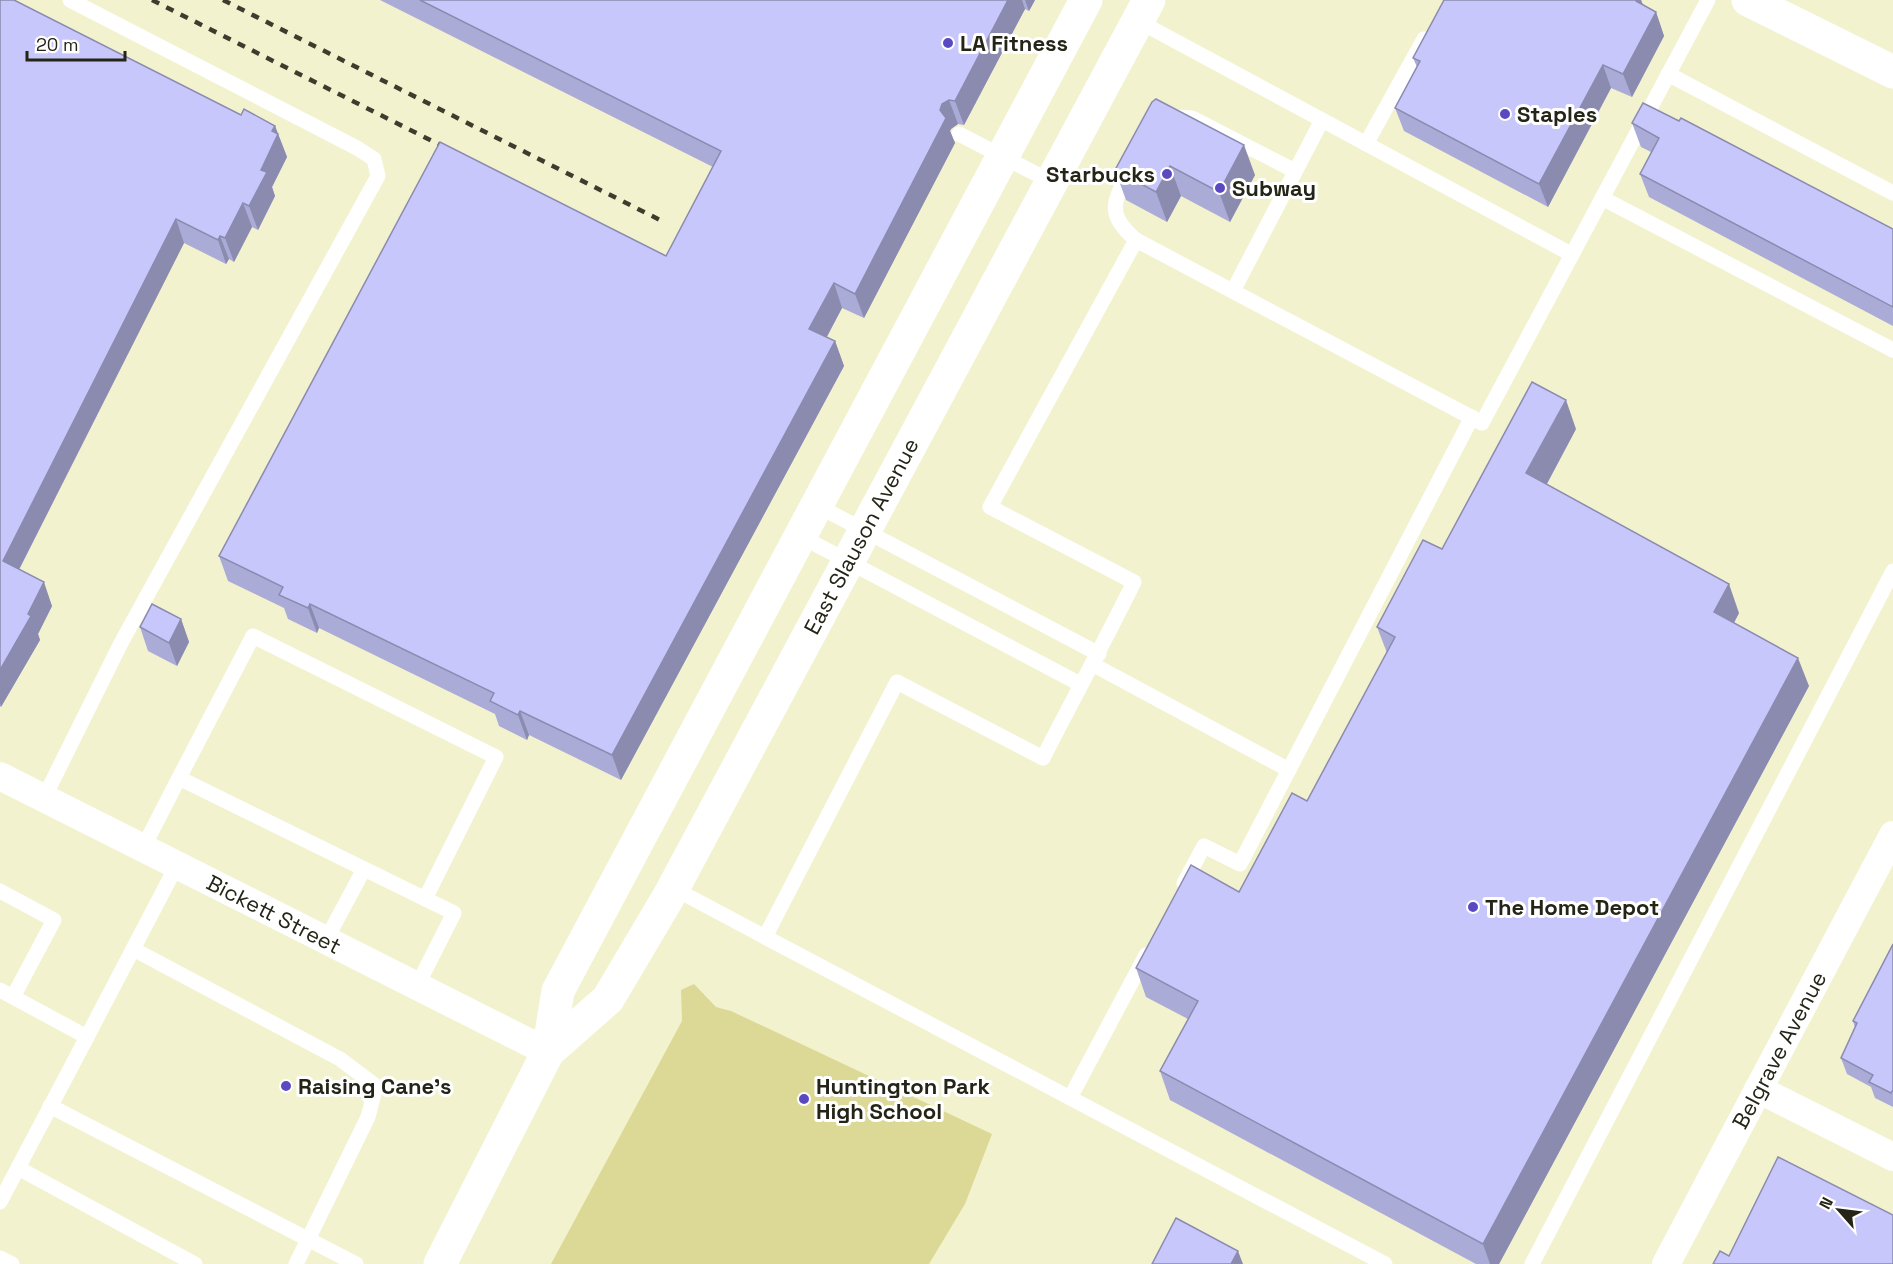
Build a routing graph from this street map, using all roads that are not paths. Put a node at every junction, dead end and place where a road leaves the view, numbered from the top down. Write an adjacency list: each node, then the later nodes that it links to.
1 (70, 0): 34 (lane)
2 (1086, 0): 13 (main road, East Slauson Avenue)
3 (1708, 0): 8 (lane)
4 (1749, 0): 7 (main road)
5 (1144, 10): 9 (lane); 16 (main road, East Slauson Avenue)
6 (1434, 20): 12 (lane)
7 (1893, 72)
8 (1668, 74): 17 (lane); 18 (lane)
9 (1322, 120): 12 (lane); 15 (lane)
10 (1155, 126): 15 (lane)
11 (959, 135): 13 (lane)
12 (1366, 144): 20 (lane)
13 (1003, 156): 16 (lane); 24 (main road, East Slauson Avenue)
14 (1138, 157): 19 (lane)
15 (1295, 171): 21 (lane)
16 (1050, 181): 25 (main road, East Slauson Avenue)
17 (1893, 193)
18 (1602, 198): 20 (lane); 22 (lane)
19 (1136, 240): 21 (lane); 29 (lane)
20 (1571, 254): 23 (lane)
21 (1233, 291): 23 (lane)
22 (1893, 350)
23 (1472, 417): 31 (lane)
24 (818, 506): 25 (lane); 26 (main road, East Slauson Avenue)
25 (864, 530): 27 (main road, East Slauson Avenue); 29 (lane)
26 (802, 537): 27 (lane); 50 (main road, East Slauson Avenue)
27 (848, 561): 30 (lane); 39 (main road, East Slauson Avenue)
28 (1893, 571): 65 (lane)
29 (1096, 659): 30 (lane); 31 (lane)
30 (1080, 684): 43 (lane)
31 (1289, 770): 41 (lane)
32 (0, 776): 34 (street, Bickett Street)
33 (179, 778): 36 (lane); 38 (lane); 42 (lane)
34 (44, 798): 36 (street, Bickett Street)
35 (1893, 835): 51 (street, Belgrave Avenue)
36 (143, 848): 37 (street, Bickett Street)
37 (177, 865): 45 (street, Bickett Street); 46 (lane)
38 (364, 869): 42 (lane); 45 (lane)
39 (673, 888): 43 (lane); 50 (main road, East Slauson Avenue)
40 (0, 891): 48 (lane)
41 (1177, 897)
42 (425, 899): 47 (lane)
43 (765, 938): 52 (lane)
44 (1155, 938): 52 (lane)
45 (326, 940): 47 (street, Bickett Street)
46 (133, 949): 49 (lane); 57 (lane)
47 (417, 986): 50 (street, Bickett Street)
48 (6, 993): 49 (lane)
49 (87, 1037): 53 (lane)
50 (548, 1052): 63 (main road, East Slauson Avenue)
51 (1758, 1089): 54 (street); 66 (street, Belgrave Avenue)
52 (1070, 1098): 64 (lane)
53 (50, 1106): 55 (lane); 57 (lane)
54 (1893, 1157)
55 (18, 1168): 56 (lane); 60 (lane)
56 (0, 1202)
57 (309, 1239): 61 (lane); 62 (lane)
58 (0, 1258): 59 (lane)
59 (12, 1264)
60 (195, 1264)
61 (296, 1264)
62 (356, 1264)
63 (440, 1264)
64 (1385, 1264)
65 (1532, 1264)
66 (1666, 1264)

